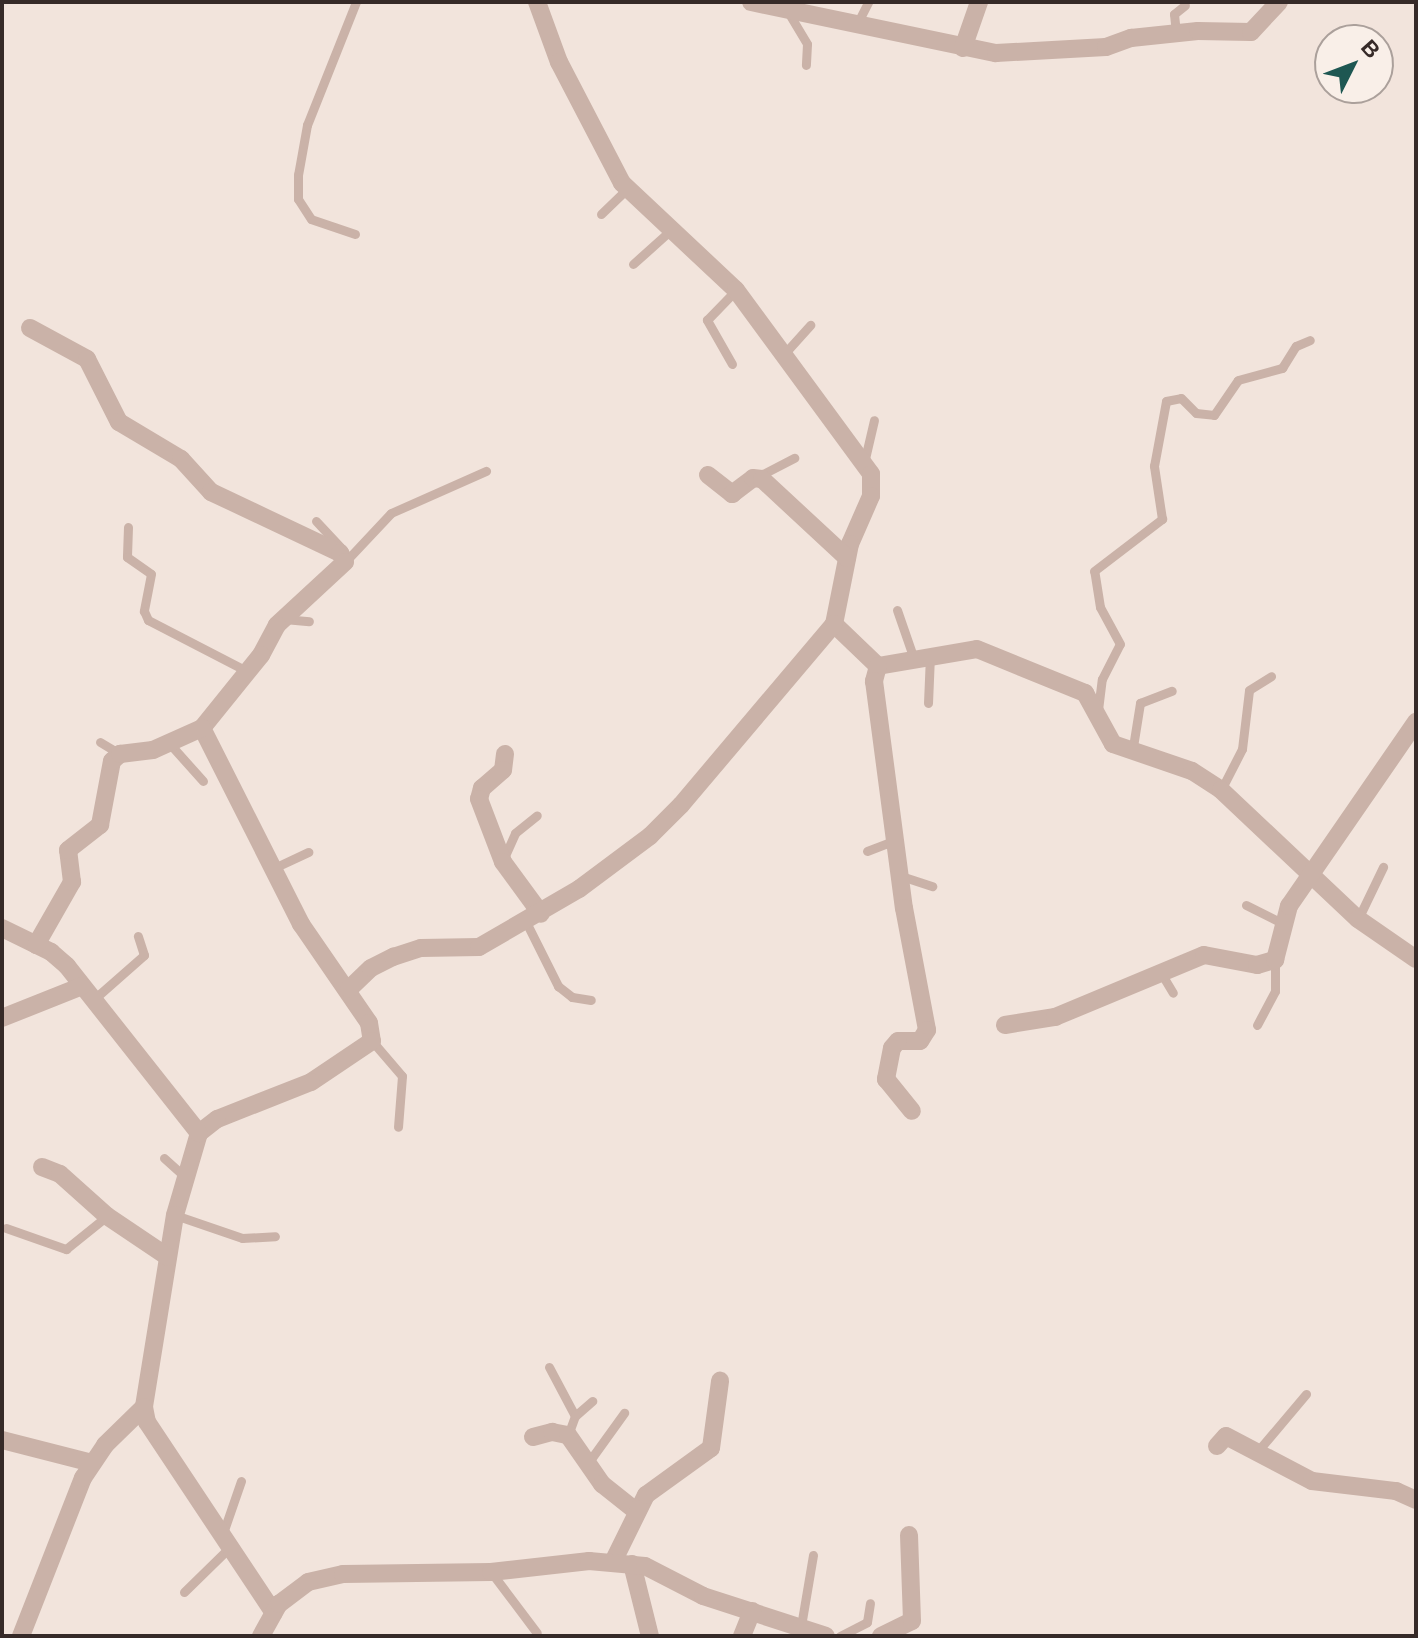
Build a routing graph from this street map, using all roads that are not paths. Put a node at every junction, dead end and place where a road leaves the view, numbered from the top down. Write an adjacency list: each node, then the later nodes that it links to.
1 (356, 2): 16 (lane)
2 (537, 2): 13 (street)
3 (751, 2): 8 (street)
4 (868, 2): 9 (lane)
5 (979, 2): 11 (street)
6 (1279, 2): 10 (street)
7 (1185, 5): 10 (lane)
8 (788, 12): 9 (street); 12 (lane)
9 (856, 28): 11 (street)
10 (1176, 33): 11 (street)
11 (963, 48)
12 (806, 65)
13 (627, 189): 14 (lane); 15 (street)
14 (601, 214)
15 (674, 227): 17 (lane); 18 (street)
16 (355, 234)
17 (633, 264)
18 (736, 290): 22 (street); 23 (lane)
19 (810, 325): 22 (lane)
20 (30, 328): 33 (street)
21 (1310, 340): 44 (lane)
22 (785, 353): 26 (street)
23 (732, 364)
24 (874, 420): 26 (lane)
25 (794, 458): 29 (lane)
26 (864, 463): 32 (street)
27 (486, 471): 33 (lane)
28 (708, 475): 29 (street)
29 (757, 477): 32 (street)
30 (316, 521): 33 (lane)
31 (128, 527): 40 (lane)
32 (847, 558): 37 (street)
33 (347, 559): 35 (street)
34 (897, 610): 38 (lane)
35 (284, 619): 36 (lane); 40 (street)
36 (309, 621)
37 (834, 624): 39 (street); 65 (street)
38 (922, 658): 39 (street); 43 (lane); 44 (street)
39 (878, 666): 55 (street)
40 (247, 671): 46 (street)
41 (1271, 676): 53 (lane)
42 (1172, 691): 49 (lane)
43 (928, 703)
44 (1096, 720): 49 (street)
45 (1416, 722): 61 (street)
46 (202, 728): 48 (street); 60 (street)
47 (100, 742): 50 (lane)
48 (169, 743): 50 (street); 52 (lane)
49 (1132, 753): 53 (street)
50 (120, 754): 70 (street)
51 (505, 754): 58 (street)
52 (203, 781)
53 (1221, 790): 61 (street)
54 (537, 815): 58 (lane)
55 (896, 840): 56 (lane); 62 (street)
56 (867, 851)
57 (308, 852): 60 (lane)
58 (503, 862): 65 (street)
59 (1383, 867): 66 (lane)
60 (274, 868): 74 (street)
61 (1310, 873): 66 (street); 67 (street)
62 (901, 876): 63 (lane); 82 (street)
63 (932, 886)
64 (1246, 905): 67 (lane)
65 (533, 918): 74 (street); 77 (lane)
66 (1358, 919): 71 (street)
67 (1282, 923): 72 (street)
68 (2, 928): 70 (street)
69 (138, 936): 75 (lane)
70 (36, 945): 75 (street)
71 (1416, 959)
72 (1275, 960): 73 (street); 80 (lane)
73 (1159, 970): 76 (lane); 79 (street)
74 (349, 989): 81 (street)
75 (88, 993): 78 (street); 84 (street)
76 (1173, 993)
77 (591, 1000)
78 (2, 1018)
79 (1005, 1025)
80 (1257, 1025)
81 (372, 1041): 83 (lane); 84 (street)
82 (912, 1111)
83 (398, 1127)
84 (199, 1133): 87 (street)
85 (164, 1158): 87 (lane)
86 (42, 1167): 89 (street)
87 (185, 1177): 88 (street)
88 (175, 1215): 91 (lane); 92 (street)
89 (107, 1216): 90 (lane); 92 (street)
90 (6, 1228)
91 (275, 1236)
92 (168, 1257): 97 (street)
93 (549, 1367): 99 (lane)
94 (720, 1381): 109 (street)
95 (1306, 1394): 104 (lane)
96 (592, 1401): 99 (lane)
97 (144, 1407): 105 (street); 111 (street)
98 (624, 1413): 106 (lane)
99 (575, 1416): 100 (lane)
100 (568, 1435): 101 (street); 106 (street)
101 (533, 1437)
102 (2, 1440): 105 (street)
103 (1217, 1446): 104 (street)
104 (1257, 1452): 108 (street)
105 (92, 1463): 121 (street)
106 (588, 1463): 109 (street)
107 (241, 1481): 111 (lane)
108 (1416, 1500)
109 (636, 1511): 113 (street)
110 (909, 1535): 127 (street)
111 (226, 1542): 115 (lane); 118 (street)
112 (813, 1555): 119 (lane)
113 (622, 1563): 114 (street); 117 (street); 123 (street)
114 (491, 1572): 118 (street); 120 (lane)
115 (184, 1592)
116 (870, 1603): 126 (lane)
117 (752, 1611): 119 (street); 124 (street)
118 (274, 1613): 122 (street)
119 (801, 1626): 125 (street)
120 (537, 1633)
121 (21, 1636)
122 (261, 1636)
123 (650, 1636)
124 (742, 1636)
125 (826, 1636)
126 (840, 1636)
127 (881, 1636)

